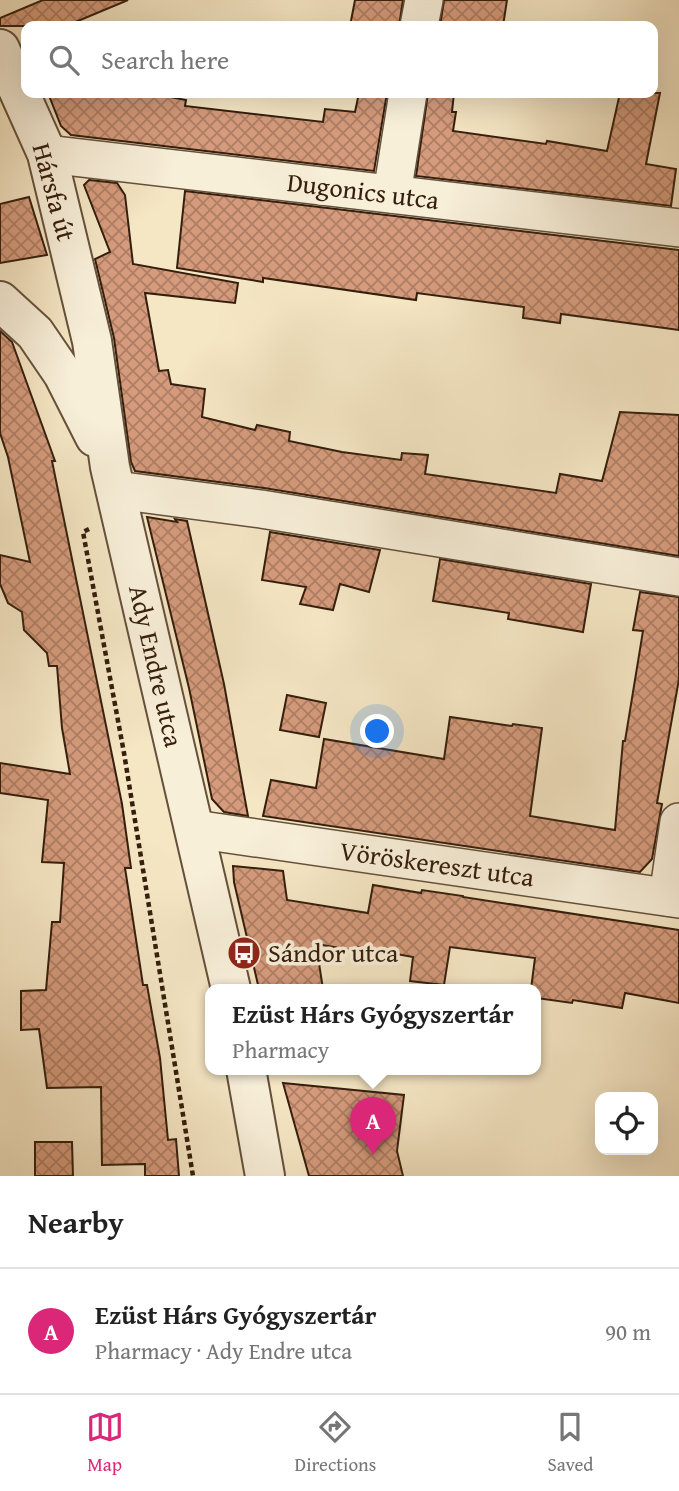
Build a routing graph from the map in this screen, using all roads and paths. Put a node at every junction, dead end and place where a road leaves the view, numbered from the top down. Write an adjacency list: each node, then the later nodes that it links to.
1 (424, 0): 2 (street)
2 (420, 21)
3 (0, 49): 4 (street, Hársfa út)
4 (21, 96)
5 (22, 98): 7 (street, Hársfa út)
6 (407, 98): 8 (street)
7 (47, 154): 8 (street, Dugonics utca); 11 (street, Hársfa út)
8 (392, 194): 9 (street, Dugonics utca)
9 (679, 228)
10 (0, 301): 12 (street)
11 (92, 341): 12 (street, Ady Endre utca)
12 (116, 490): 13 (street); 15 (street, Ady Endre utca); 19 (path)
13 (679, 577)
14 (679, 822): 16 (street)
15 (194, 829): 16 (street, Vöröskereszt utca); 17 (street, Ady Endre utca)
16 (673, 898)
17 (230, 984)
18 (247, 1075): 20 (street)
19 (193, 1176)
20 (265, 1176)

